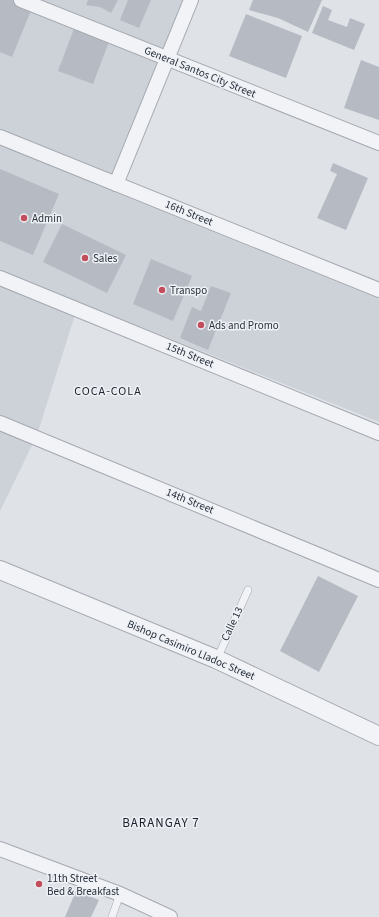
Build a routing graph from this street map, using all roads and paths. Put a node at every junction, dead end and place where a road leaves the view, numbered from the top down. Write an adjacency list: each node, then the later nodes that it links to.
1 (21, 0): 3 (street, General Santos City Street)
2 (191, 0): 3 (street)
3 (167, 59): 5 (street, General Santos City Street); 6 (street)
4 (0, 137): 6 (street, 16th Street)
5 (379, 143)
6 (116, 184): 8 (street, 16th Street)
7 (0, 278): 10 (street, 15th Street)
8 (379, 290)
9 (0, 423): 12 (street, 14th Street)
10 (379, 433)
11 (0, 570): 14 (street, Bishop Casimiro Lladoc Street)
12 (379, 580)
13 (248, 590): 14 (lane, Calle 13)
14 (216, 659): 15 (street, Bishop Casimiro Lladoc Street)
15 (379, 736)
16 (0, 849): 17 (street)
17 (120, 894): 18 (lane); 19 (street)
18 (112, 917)
19 (170, 917)

